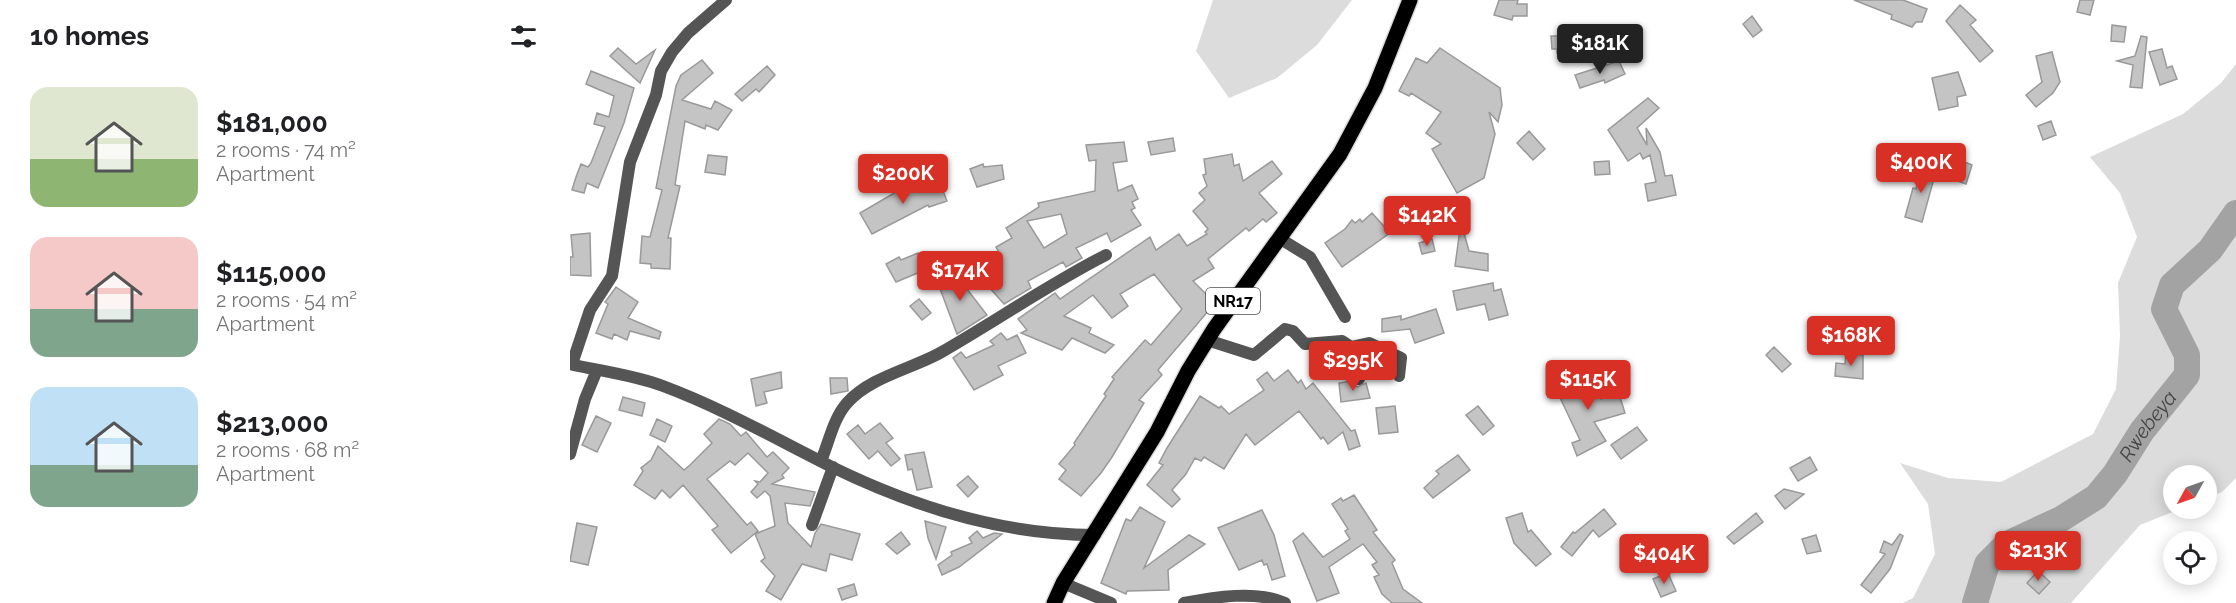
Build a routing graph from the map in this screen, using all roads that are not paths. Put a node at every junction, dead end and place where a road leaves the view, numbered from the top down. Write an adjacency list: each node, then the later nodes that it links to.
1 (726, 0): 8 (street)
2 (1410, 0): 3 (main road, NR17)
3 (1279, 238): 5 (street); 6 (main road, NR17)
4 (1106, 255): 13 (street)
5 (1344, 316)
6 (1207, 340): 7 (street); 16 (main road, NR17)
7 (1351, 347): 10 (street); 11 (street)
8 (571, 364): 9 (street)
9 (597, 370): 12 (street); 13 (street)
10 (1400, 376)
11 (1359, 379)
12 (570, 454)
13 (821, 461): 14 (street)
14 (833, 467): 15 (street); 16 (street)
15 (812, 525)
16 (1095, 535): 17 (main road, NR17)
17 (1064, 583): 18 (main road, NR17); 19 (street)
18 (1054, 603)
19 (1110, 603)
20 (1184, 603): 21 (street)
21 (1285, 603)

